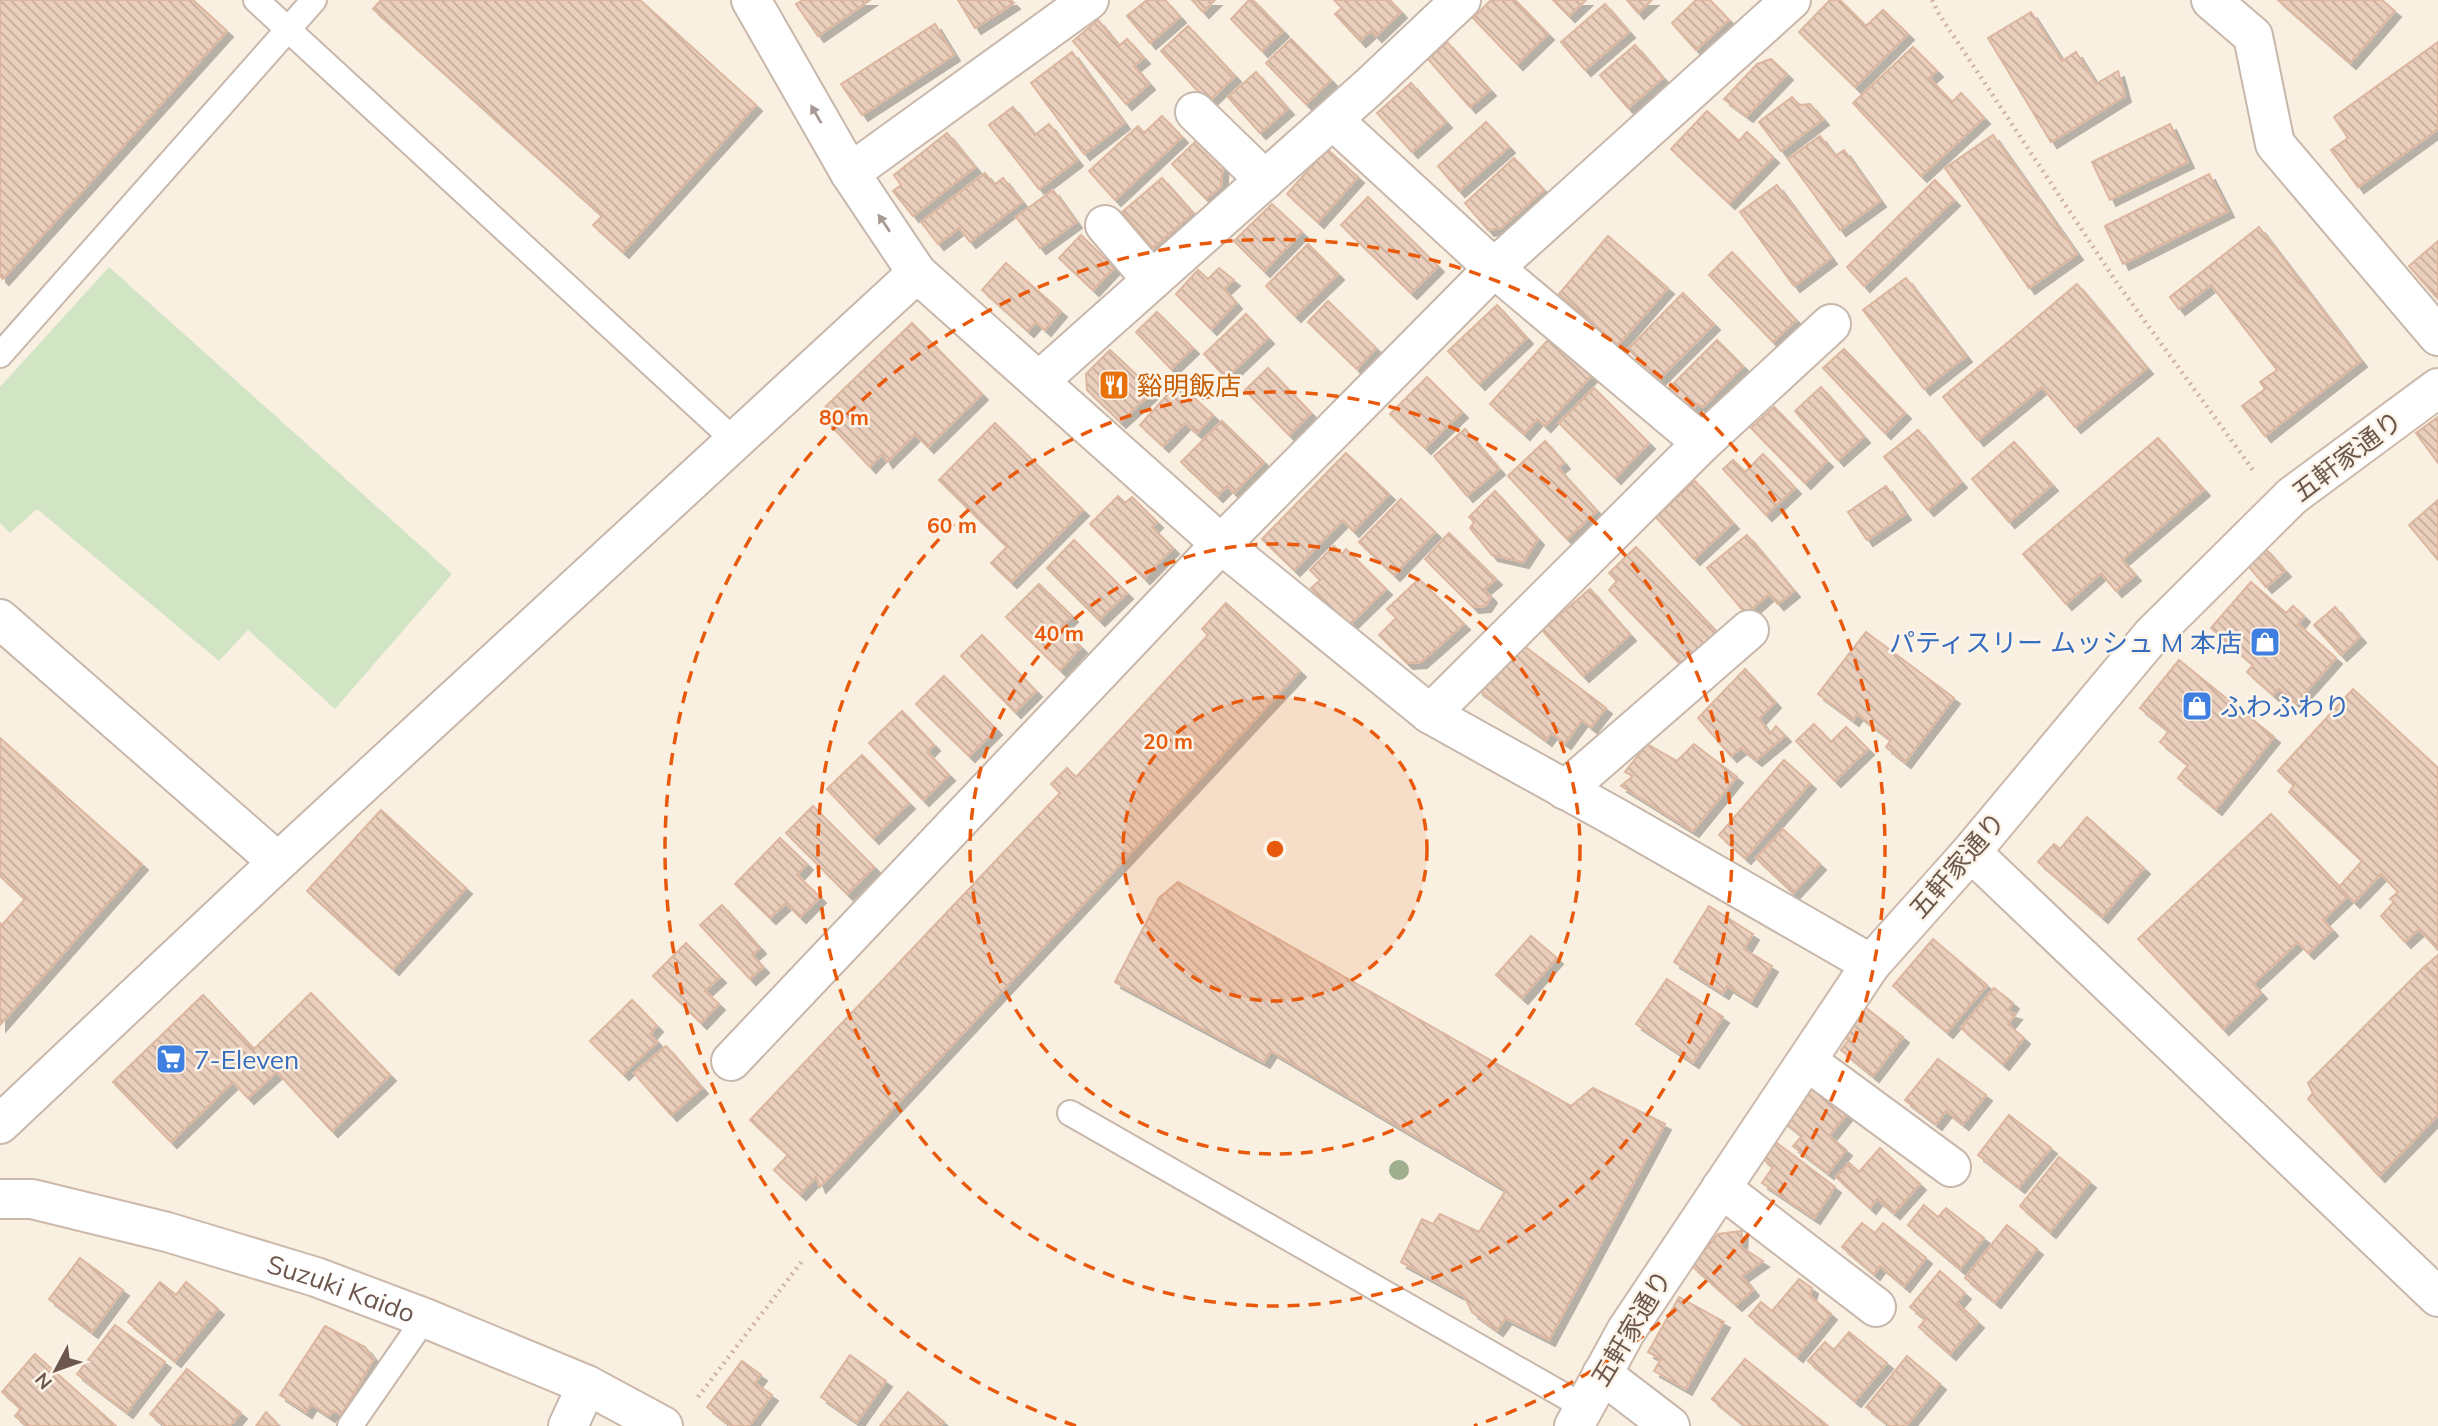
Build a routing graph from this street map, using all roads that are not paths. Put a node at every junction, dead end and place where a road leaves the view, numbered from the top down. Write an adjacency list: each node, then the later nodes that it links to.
1 (256, 0): 8 (lane)
2 (314, 0): 8 (lane)
3 (751, 0): 11 (street, one-way to 3)
4 (1089, 0): 11 (street)
5 (1461, 0): 10 (street)
6 (1791, 0): 14 (street)
7 (2211, 0): 18 (street)
8 (289, 29): 19 (lane); 22 (lane)
9 (1195, 112): 12 (street)
10 (1333, 120): 12 (street); 14 (street)
11 (850, 173): 15 (street, one-way to 11)
12 (1265, 180): 16 (street)
13 (1104, 225): 16 (street)
14 (1494, 268): 23 (street); 24 (street)
15 (917, 273): 20 (street); 22 (street)
16 (1153, 281): 20 (street)
17 (1831, 324): 23 (street)
18 (2438, 335)
19 (0, 355)
20 (1039, 381): 24 (street)
21 (2438, 388): 29 (street, 五軒家通り)
22 (735, 441): 30 (street)
23 (1702, 443): 27 (street)
24 (1221, 544): 27 (street); 33 (street)
25 (0, 619): 30 (street)
26 (1749, 630): 28 (street)
27 (1430, 714): 28 (street)
28 (1565, 789): 31 (street)
29 (1971, 852): 31 (street, 五軒家通り); 39 (street)
30 (278, 862): 35 (street)
31 (1871, 964): 32 (street, 五軒家通り)
32 (1807, 1060): 36 (street); 37 (street, 五軒家通り)
33 (731, 1061)
34 (1070, 1113): 43 (lane)
35 (0, 1124)
36 (1951, 1167)
37 (1721, 1188): 40 (street); 43 (street, 五軒家通り)
38 (0, 1199): 41 (street, Suzuki Kaido)
39 (2438, 1297)
40 (1876, 1307)
41 (425, 1318): 42 (street, Suzuki Kaido); 45 (lane)
42 (587, 1385): 44 (street, Suzuki Kaido); 46 (street)
43 (1587, 1402): 47 (street)
44 (678, 1415)
45 (350, 1426)
46 (568, 1426)
47 (1670, 1426)

